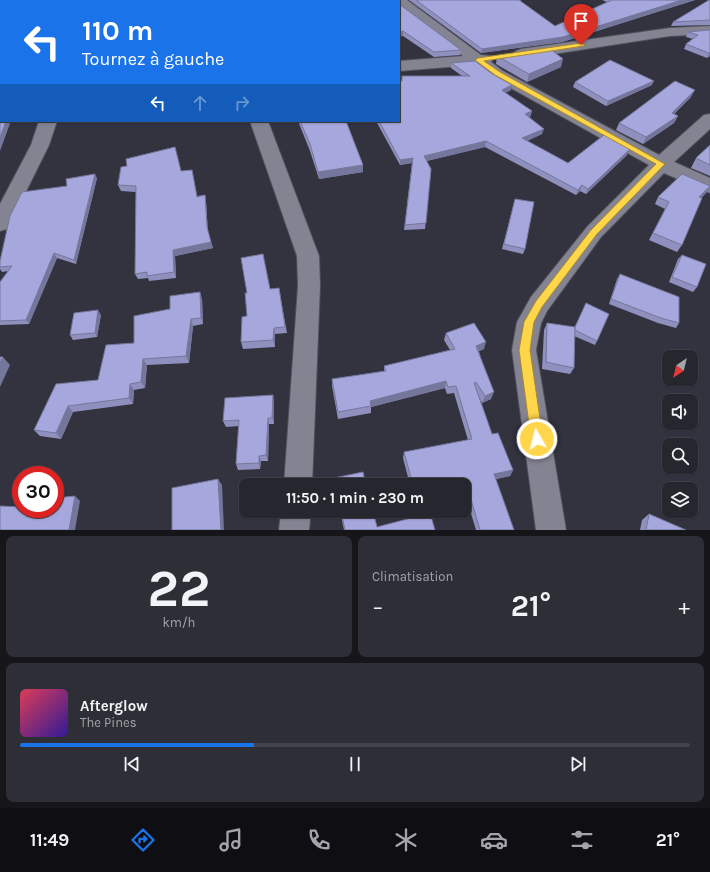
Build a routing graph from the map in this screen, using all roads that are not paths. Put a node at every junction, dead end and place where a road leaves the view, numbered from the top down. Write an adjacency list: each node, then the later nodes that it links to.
1 (399, 0): 2 (street)
2 (403, 0)
3 (400, 1): 5 (street)
4 (710, 30): 5 (street)
5 (478, 60): 6 (street); 10 (street)
6 (400, 66)
7 (710, 119): 10 (street)
8 (48, 122): 12 (street)
9 (259, 122): 13 (street)
10 (661, 164): 11 (street); 16 (street)
11 (710, 186)
12 (0, 224)
13 (298, 478)
14 (295, 518): 15 (street)
15 (294, 530)
16 (550, 530)

